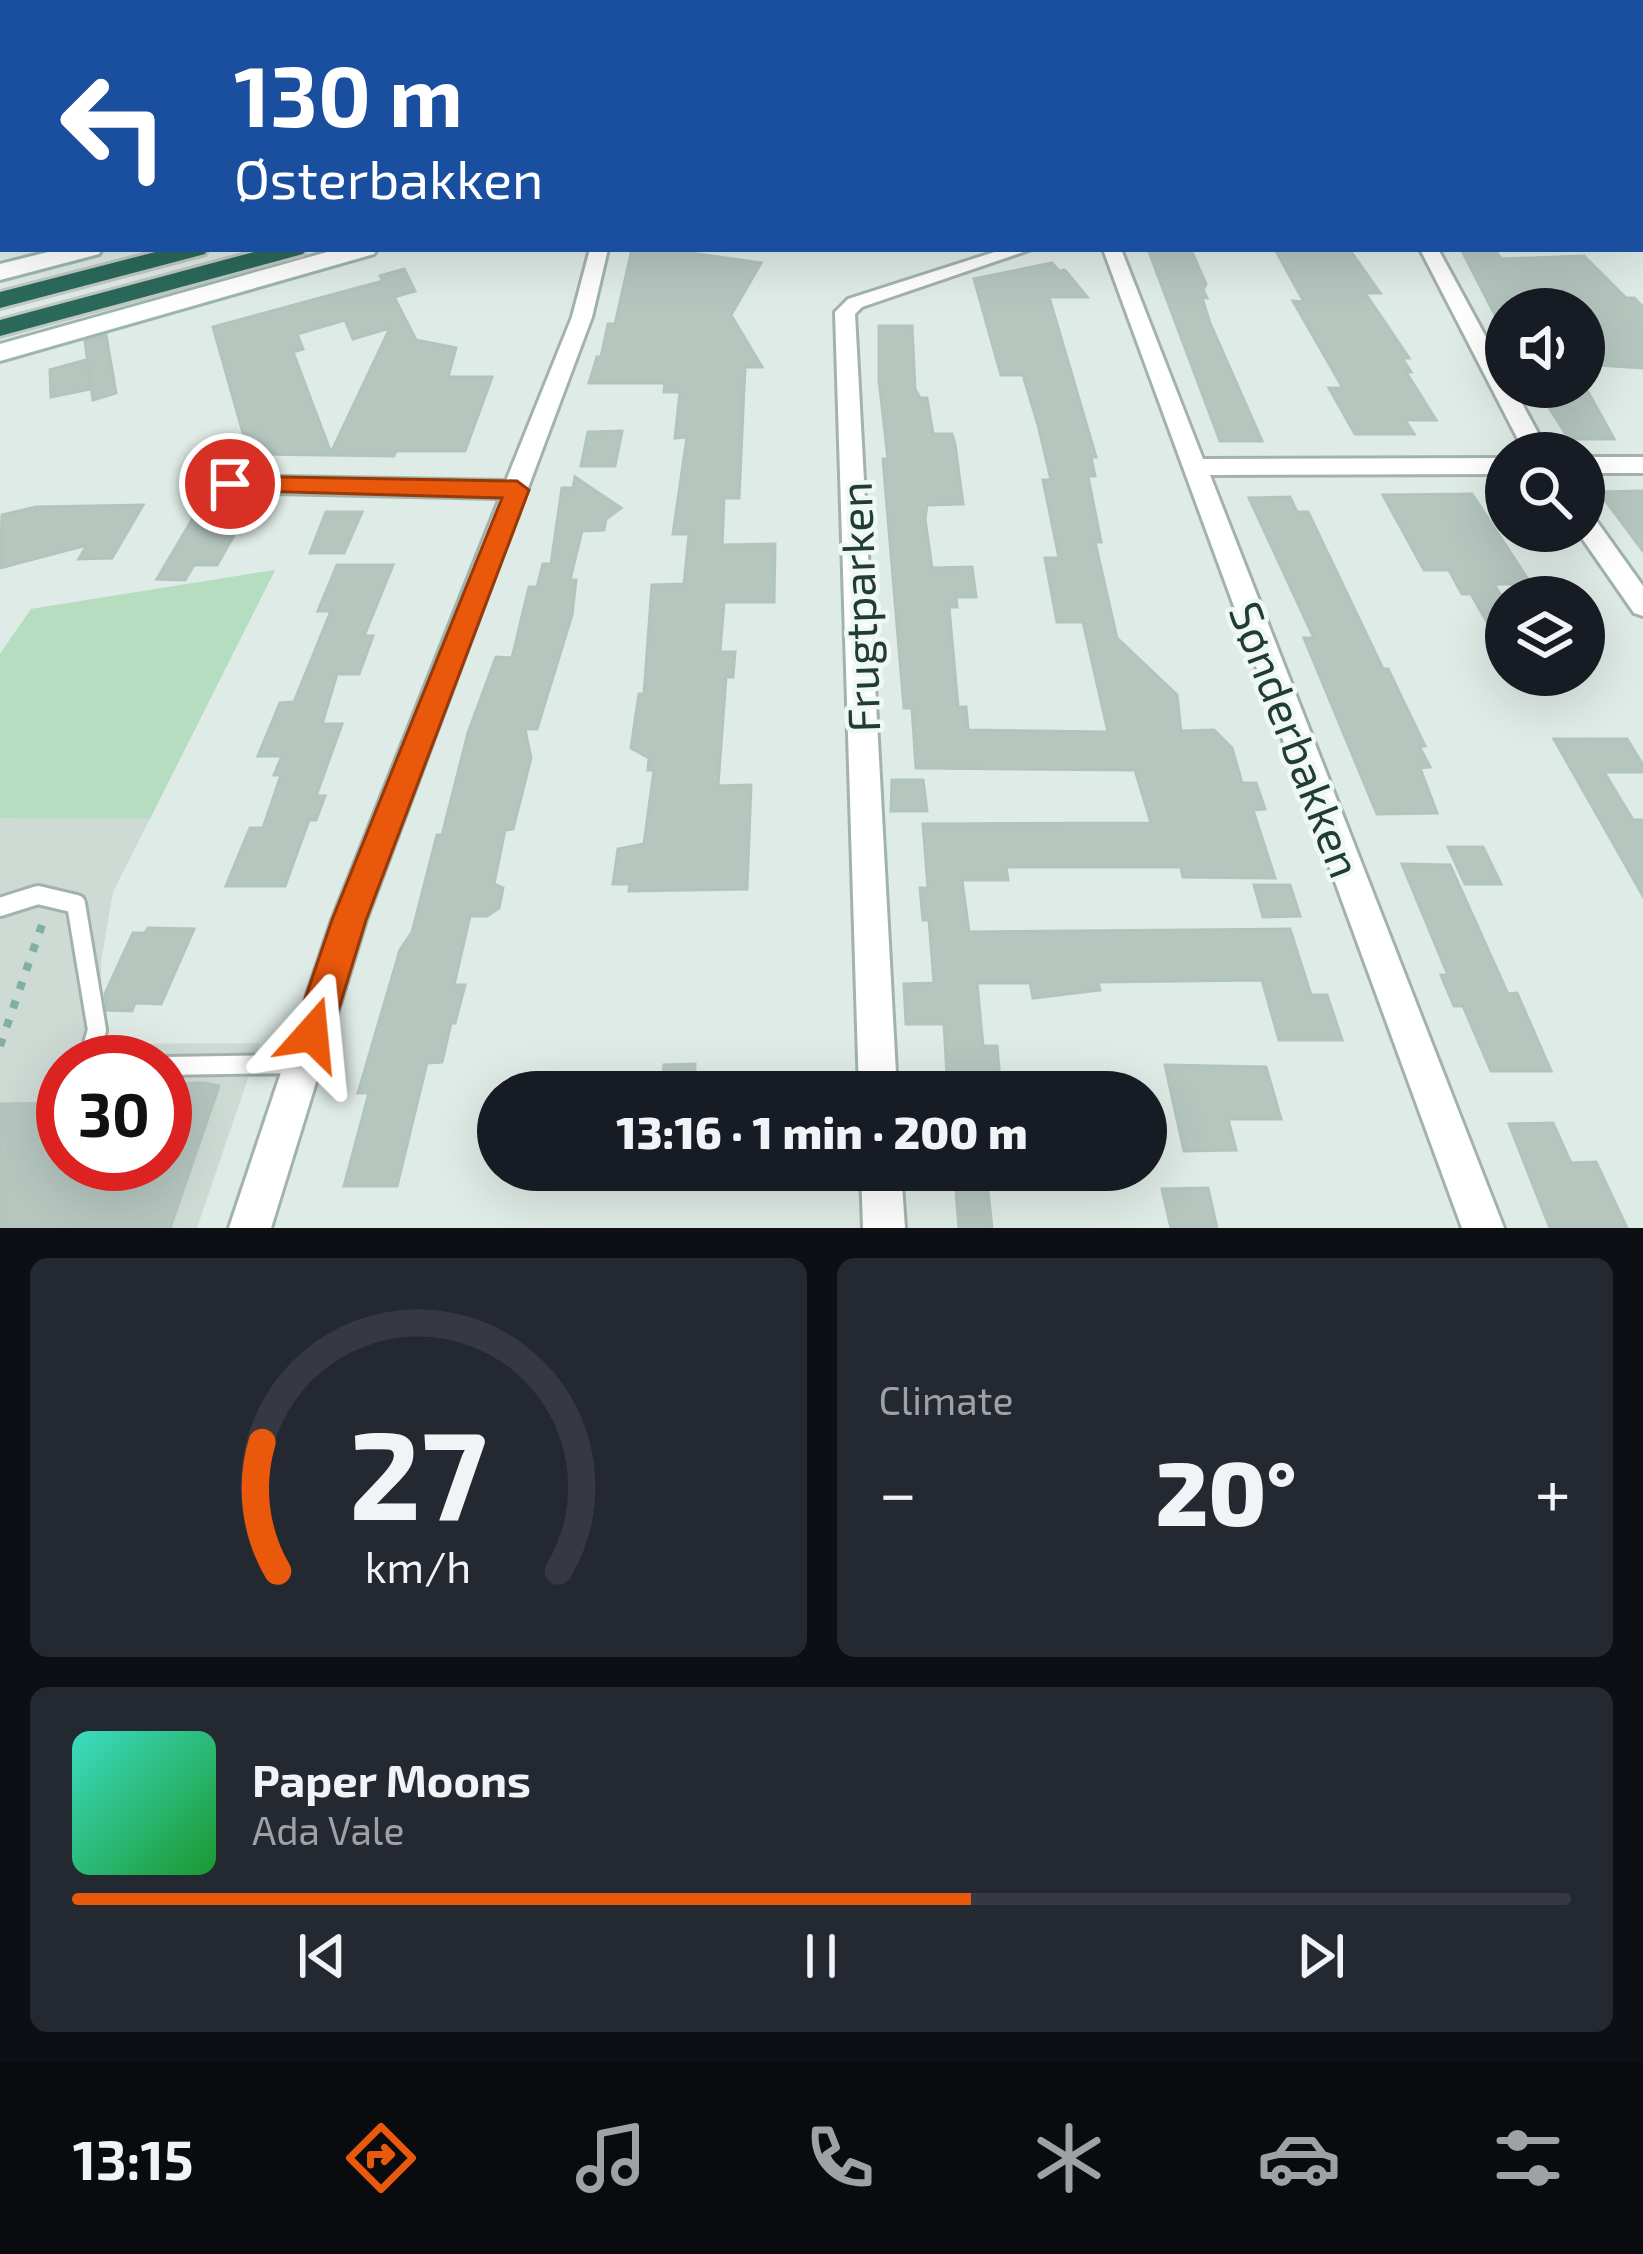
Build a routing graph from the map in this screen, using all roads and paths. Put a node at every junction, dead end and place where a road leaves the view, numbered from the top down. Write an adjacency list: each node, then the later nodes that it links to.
1 (78, 252): 11 (street)
2 (138, 252): 12 (highway)
3 (184, 252): 13 (highway)
4 (282, 252): 14 (highway)
5 (284, 252): 15 (highway)
6 (354, 252): 16 (street)
7 (598, 252): 23 (street)
8 (1014, 252): 32 (street, Frugtparken)
9 (1113, 252): 21 (street, Sønderbakken)
10 (1431, 252): 17 (street)
11 (0, 272)
12 (0, 286)
13 (0, 300)
14 (0, 328)
15 (0, 342)
16 (0, 353)
17 (1527, 432)
18 (1605, 465): 19 (street)
19 (1643, 465)
20 (1485, 466): 21 (street)
21 (1194, 467): 36 (street, Sønderbakken)
22 (230, 484): 23 (street)
23 (517, 490): 30 (street)
24 (1605, 552): 25 (street)
25 (1643, 606)
26 (54, 894): 27 (lane); 28 (lane); 29 (path)
27 (0, 907)
28 (96, 1035)
29 (0, 1046)
30 (302, 1064): 31 (lane); 34 (street)
31 (192, 1066)
32 (877, 1071)
33 (882, 1191): 35 (street)
34 (250, 1228)
35 (884, 1228)
36 (1484, 1228)

